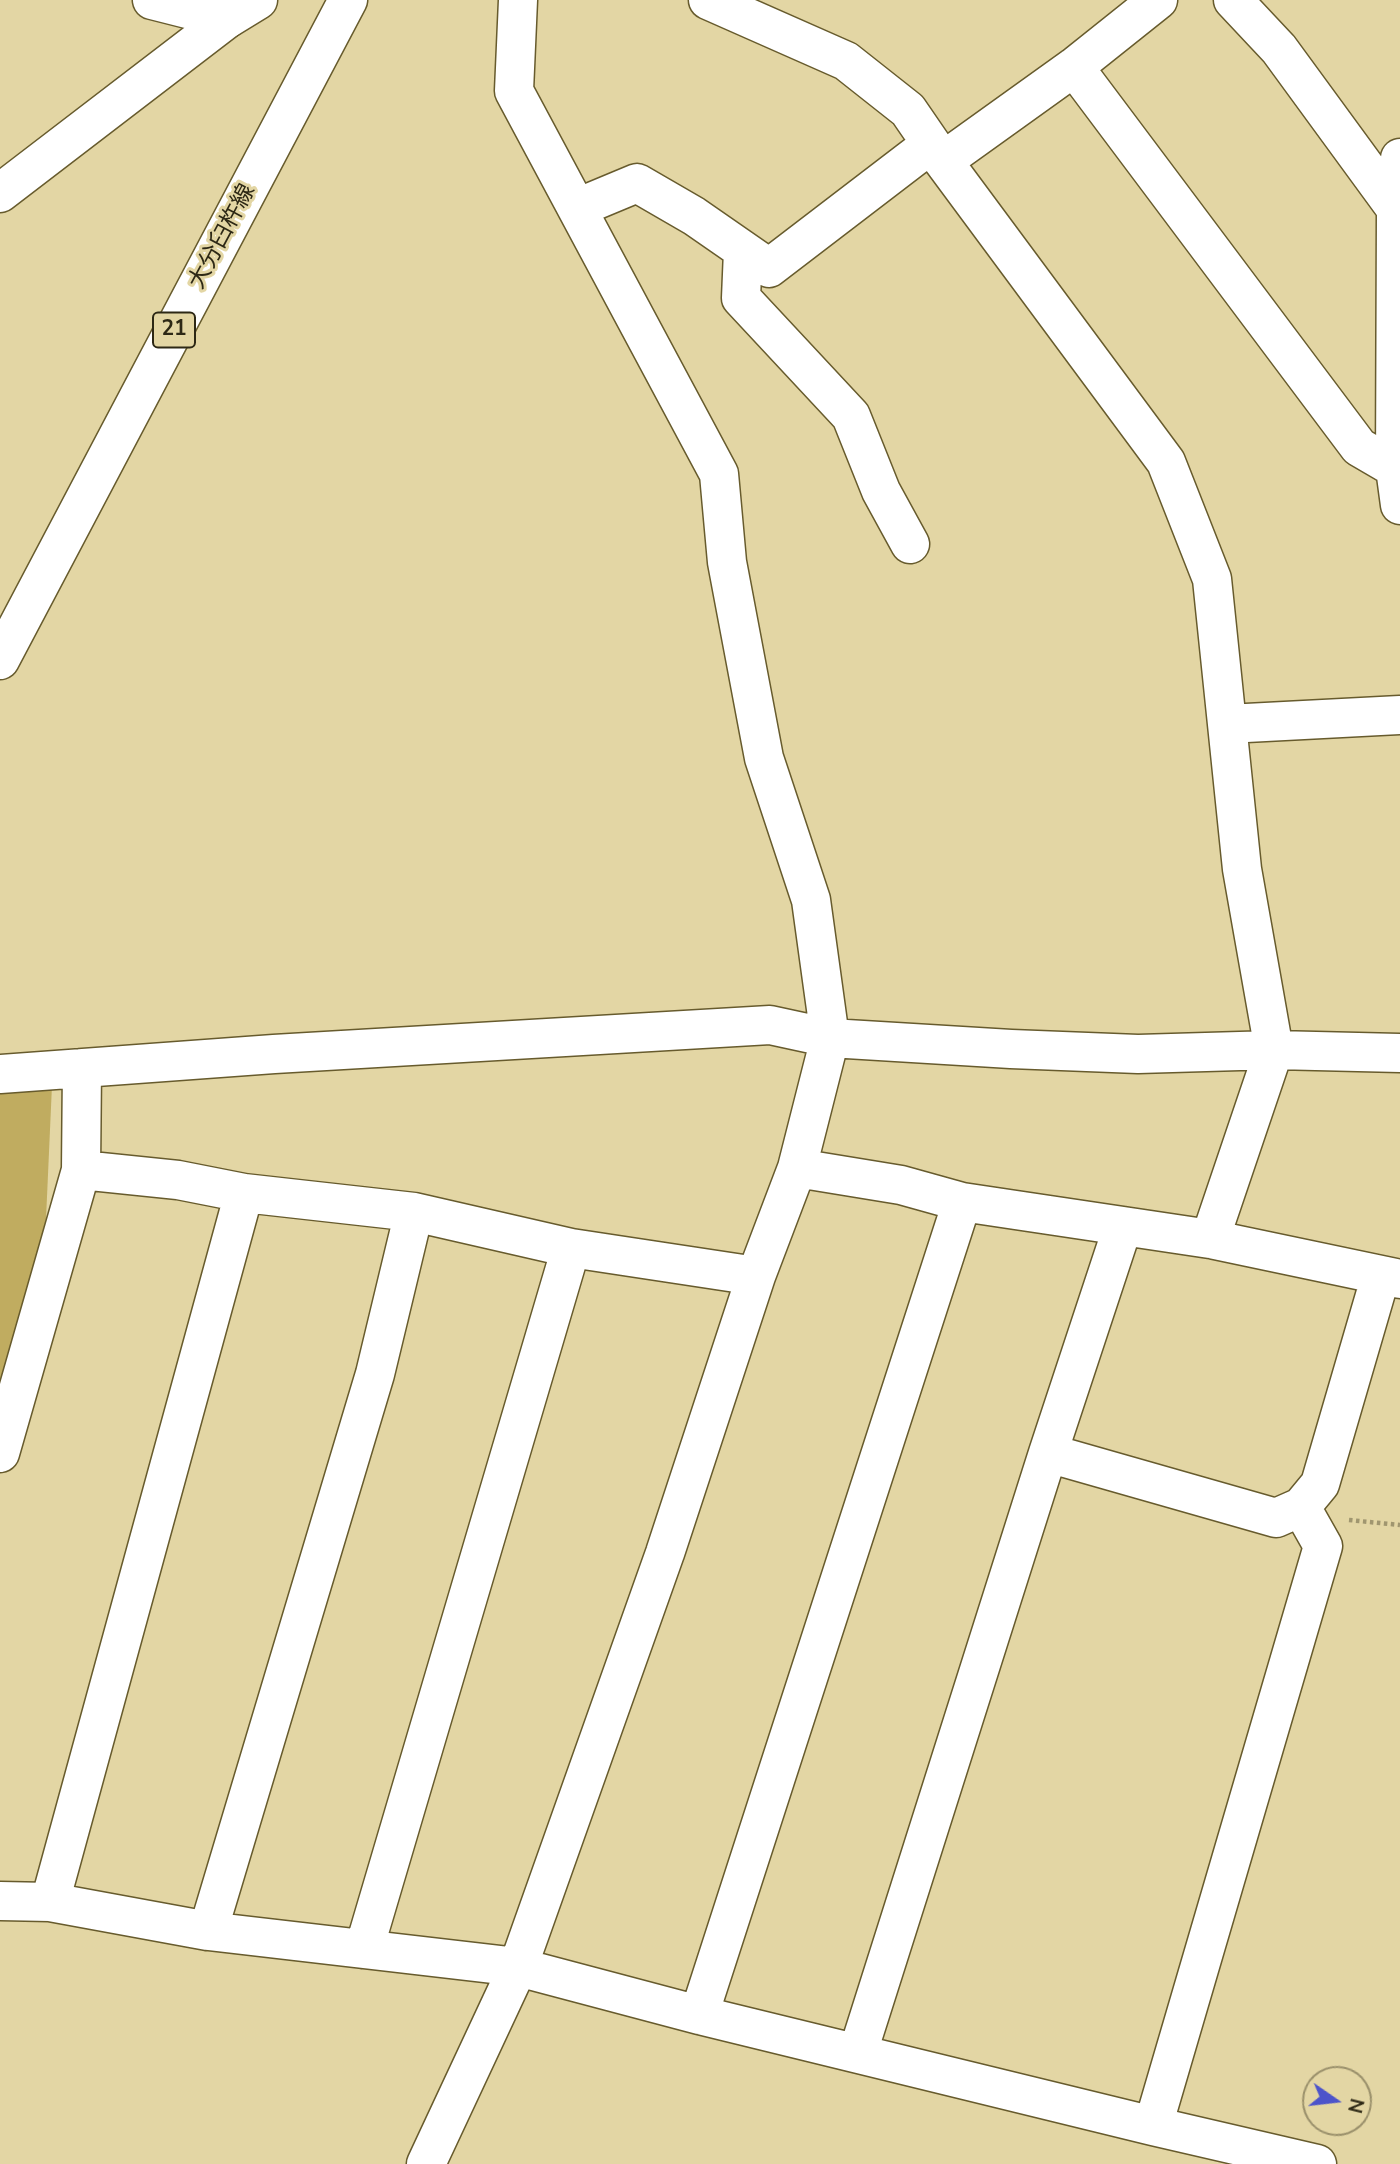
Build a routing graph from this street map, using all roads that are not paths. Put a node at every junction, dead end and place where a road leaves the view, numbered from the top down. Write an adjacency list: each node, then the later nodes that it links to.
1 (152, 0): 7 (street)
2 (348, 0): 18 (street, 大分臼杵線 / 21)
3 (518, 0): 12 (street)
4 (708, 0): 9 (street)
5 (1158, 0): 8 (street)
6 (1233, 0): 13 (street)
7 (243, 9): 11 (street)
8 (1074, 67): 9 (street); 15 (street)
9 (937, 152): 14 (street); 20 (street)
10 (1400, 158): 13 (street)
11 (0, 193)
12 (577, 208): 14 (street); 21 (street)
13 (1396, 209): 15 (street)
14 (743, 251): 17 (street)
15 (1395, 468): 16 (street)
16 (1400, 505)
17 (910, 544)
18 (0, 660)
19 (1400, 715): 20 (street)
20 (1227, 724): 22 (street)
21 (830, 1038): 22 (street); 24 (street); 26 (street)
22 (1274, 1050): 23 (street); 32 (street)
23 (1400, 1053)
24 (82, 1068): 25 (street); 27 (street)
25 (0, 1074)
26 (797, 1168): 29 (street); 34 (street)
27 (81, 1170): 28 (street); 36 (street)
28 (244, 1193): 30 (street); 40 (street)
29 (961, 1202): 31 (street); 44 (street)
30 (414, 1212): 33 (street); 41 (street)
31 (1123, 1226): 32 (street); 37 (street)
32 (1210, 1239): 35 (street)
33 (571, 1248): 34 (street); 42 (street)
34 (757, 1276): 43 (street)
35 (1390, 1277): 38 (street)
36 (0, 1453)
37 (1048, 1453): 38 (street); 45 (street)
38 (1301, 1507): 46 (street)
39 (0, 1901): 40 (street)
40 (50, 1902): 41 (street)
41 (208, 1931): 42 (street)
42 (365, 1949): 43 (street)
43 (517, 1967): 44 (street); 47 (street)
44 (699, 2015): 45 (street)
45 (858, 2052): 46 (street)
46 (1153, 2126): 48 (street)
47 (426, 2164)
48 (1317, 2164)

